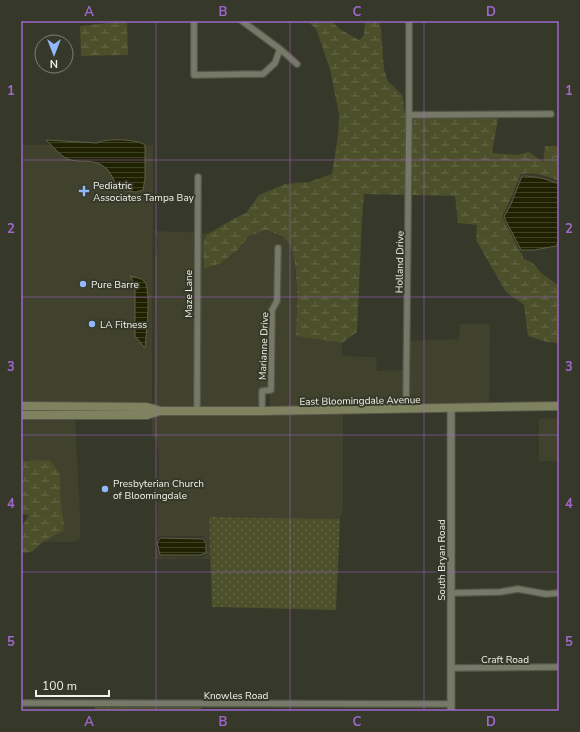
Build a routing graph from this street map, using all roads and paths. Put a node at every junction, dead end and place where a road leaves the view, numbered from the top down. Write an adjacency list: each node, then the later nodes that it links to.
1 (194, 21): 4 (street)
2 (242, 21): 4 (street)
3 (409, 21): 7 (street, Holland Drive)
4 (280, 49): 5 (street)
5 (297, 64)
6 (551, 114): 7 (street)
7 (409, 115): 13 (street, Holland Drive)
8 (198, 177): 15 (street, Maze Lane)
9 (278, 248): 16 (street, Marianne Drive)
10 (21, 406): 14 (main road, East Bloomingdale Avenue)
11 (559, 406): 12 (main road, East Bloomingdale Avenue)
12 (451, 408): 13 (main road, East Bloomingdale Avenue); 18 (street, South Bryan Road)
13 (406, 409): 16 (main road, East Bloomingdale Avenue)
14 (161, 411): 15 (main road, East Bloomingdale Avenue); 17 (main road, East Bloomingdale Avenue)
15 (197, 411): 16 (main road, East Bloomingdale Avenue)
16 (262, 411)
17 (21, 415)
18 (451, 593): 19 (street); 21 (street, South Bryan Road)
19 (559, 593)
20 (559, 667): 21 (street, Craft Road)
21 (451, 668): 23 (street, South Bryan Road)
22 (21, 703): 23 (street, Knowles Road)
23 (451, 708)

